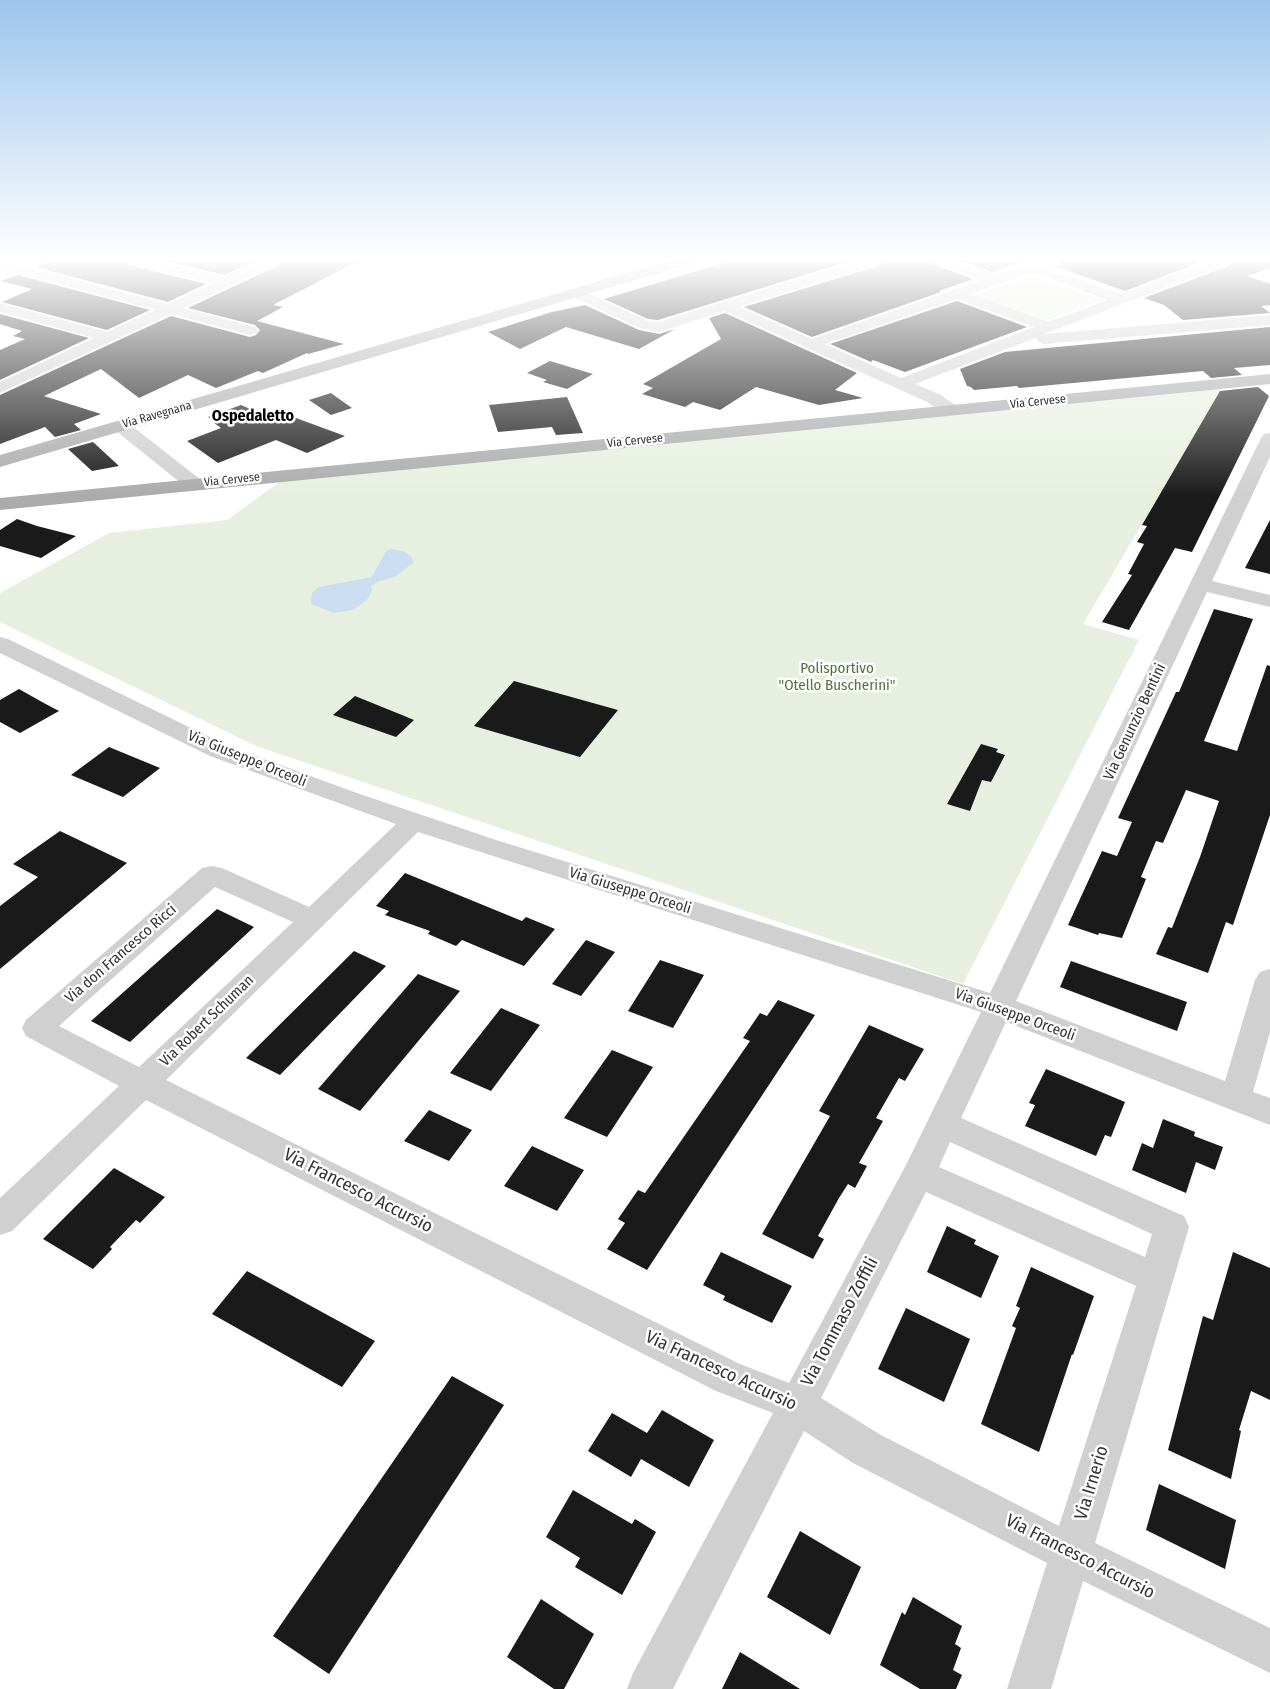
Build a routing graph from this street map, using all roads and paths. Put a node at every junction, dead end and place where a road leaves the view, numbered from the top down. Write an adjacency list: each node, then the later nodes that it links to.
1 (104, 339): 10 (street)
2 (417, 339): 12 (main road, Via Ravegnana)
3 (799, 339): 6 (street)
4 (826, 339): 6 (street)
5 (1022, 339): 7 (street)
6 (811, 344): 9 (street)
7 (934, 372): 9 (street); 11 (street)
8 (1270, 379): 11 (main road, Via Cervese)
9 (900, 384): 11 (street)
10 (0, 388)
11 (926, 401): 15 (main road, Via Cervese)
12 (121, 426): 14 (main road, Via Ravegnana); 15 (street)
13 (1270, 438): 17 (street, Via Genunzio Bentini)
14 (0, 461)
15 (194, 484): 16 (main road, Via Cervese)
16 (0, 504)
17 (1201, 584): 18 (street); 23 (street, Via Genunzio Bentini)
18 (1270, 601)
19 (1, 646): 20 (street, Via Giuseppe Orceoli)
20 (413, 822): 21 (street, Via Robert Schuman); 23 (street, Via Giuseppe Orceoli)
21 (313, 920): 24 (street, Via Robert Schuman); 24 (street, Via don Francesco Ricci)
22 (1270, 980): 25 (street)
23 (1000, 1007): 25 (street, Via Giuseppe Orceoli); 27 (street, Via Tommaso Zoffili)
24 (142, 1083): 29 (street, Via Robert Schuman); 31 (street, Via Francesco Accursio)
25 (1236, 1098): 26 (street, Via Giuseppe Orceoli)
26 (1270, 1112)
27 (943, 1124): 28 (street, Via Tommaso Zoffili); 30 (street, Via Irnerio)
28 (919, 1173): 30 (street); 31 (street, Via Tommaso Zoffili)
29 (0, 1220)
30 (1155, 1278): 32 (street, Via Irnerio)
31 (796, 1404): 32 (street, Via Francesco Accursio); 34 (street, Via Tommaso Zoffili)
32 (1070, 1553): 33 (street, Via Francesco Accursio); 35 (street, Via Irnerio)
33 (1270, 1651)
34 (649, 1689)
35 (1029, 1689)

